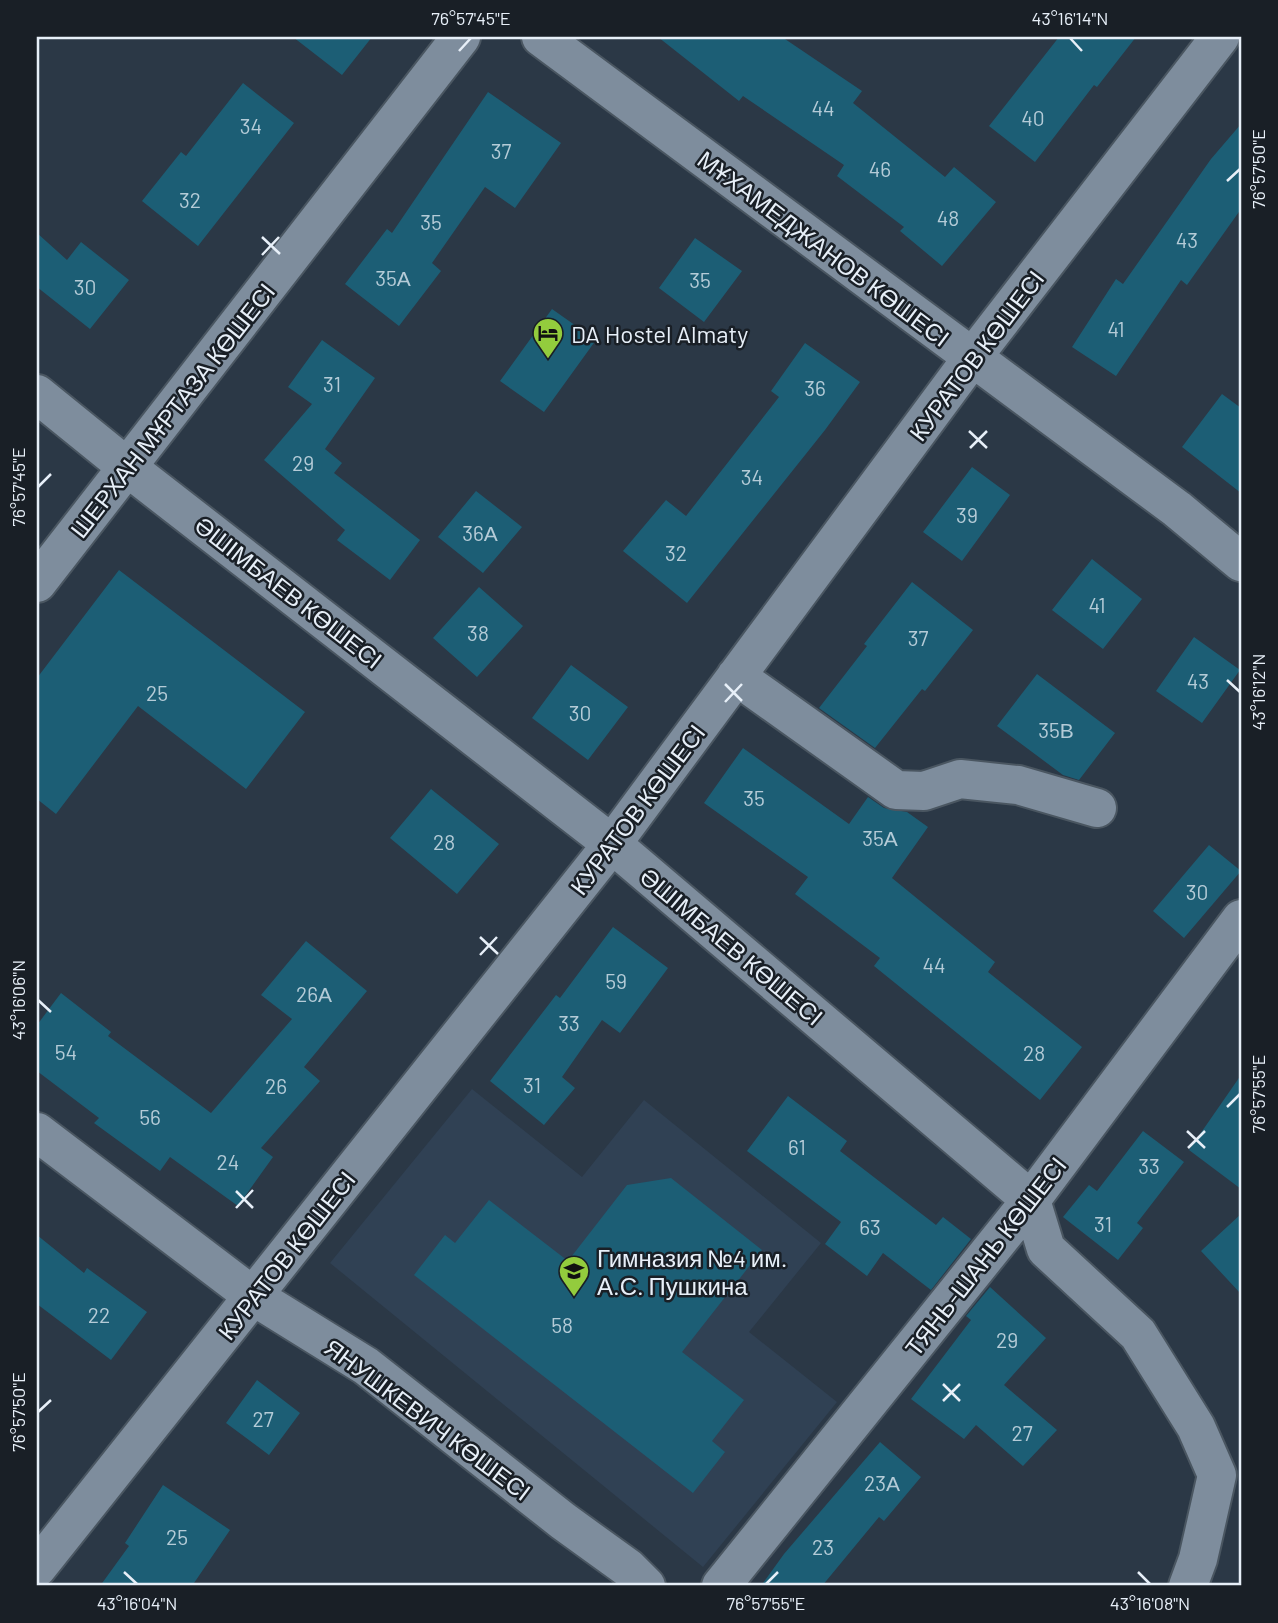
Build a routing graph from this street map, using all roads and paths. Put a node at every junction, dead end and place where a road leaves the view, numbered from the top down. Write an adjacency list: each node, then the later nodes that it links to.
1 (461, 37): 6 (street, ШЕРХАН МҰРТАЗА КӨШЕСІ)
2 (541, 37): 4 (street, МҰХАМЕДЖАНОВ КӨШЕСІ)
3 (1220, 37): 4 (street, КУРАТОВ КӨШЕСІ)
4 (972, 358): 7 (street, МҰХАМЕДЖАНОВ КӨШЕСІ); 9 (street, КУРАТОВ КӨШЕСІ)
5 (37, 394): 6 (street, ӘШІМБАЕВ КӨШЕСІ)
6 (127, 467): 8 (street, ШЕРХАН МҰРТАЗА КӨШЕСІ); 11 (street, ӘШІМБАЕВ КӨШЕСІ)
7 (1241, 562)
8 (37, 583)
9 (736, 677): 10 (street); 11 (street, КУРАТОВ КӨШЕСІ)
10 (1097, 808)
11 (612, 844): 14 (street, ӘШІМБАЕВ КӨШЕСІ); 15 (street, КУРАТОВ КӨШЕСІ)
12 (1241, 919): 14 (street, ТЯНЬ-ШАНЬ КӨШЕСІ)
13 (37, 1132): 15 (street, ЯНУШКЕВИЧ КӨШЕСІ)
14 (1031, 1200): 16 (street); 19 (street, ТЯНЬ-ШАНЬ КӨШЕСІ)
15 (253, 1296): 17 (street, КУРАТОВ КӨШЕСІ); 18 (street, ЯНУШКЕВИЧ КӨШЕСІ)
16 (1229, 1467): 20 (street)
17 (37, 1568)
18 (646, 1586)
19 (721, 1586)
20 (1188, 1586)

